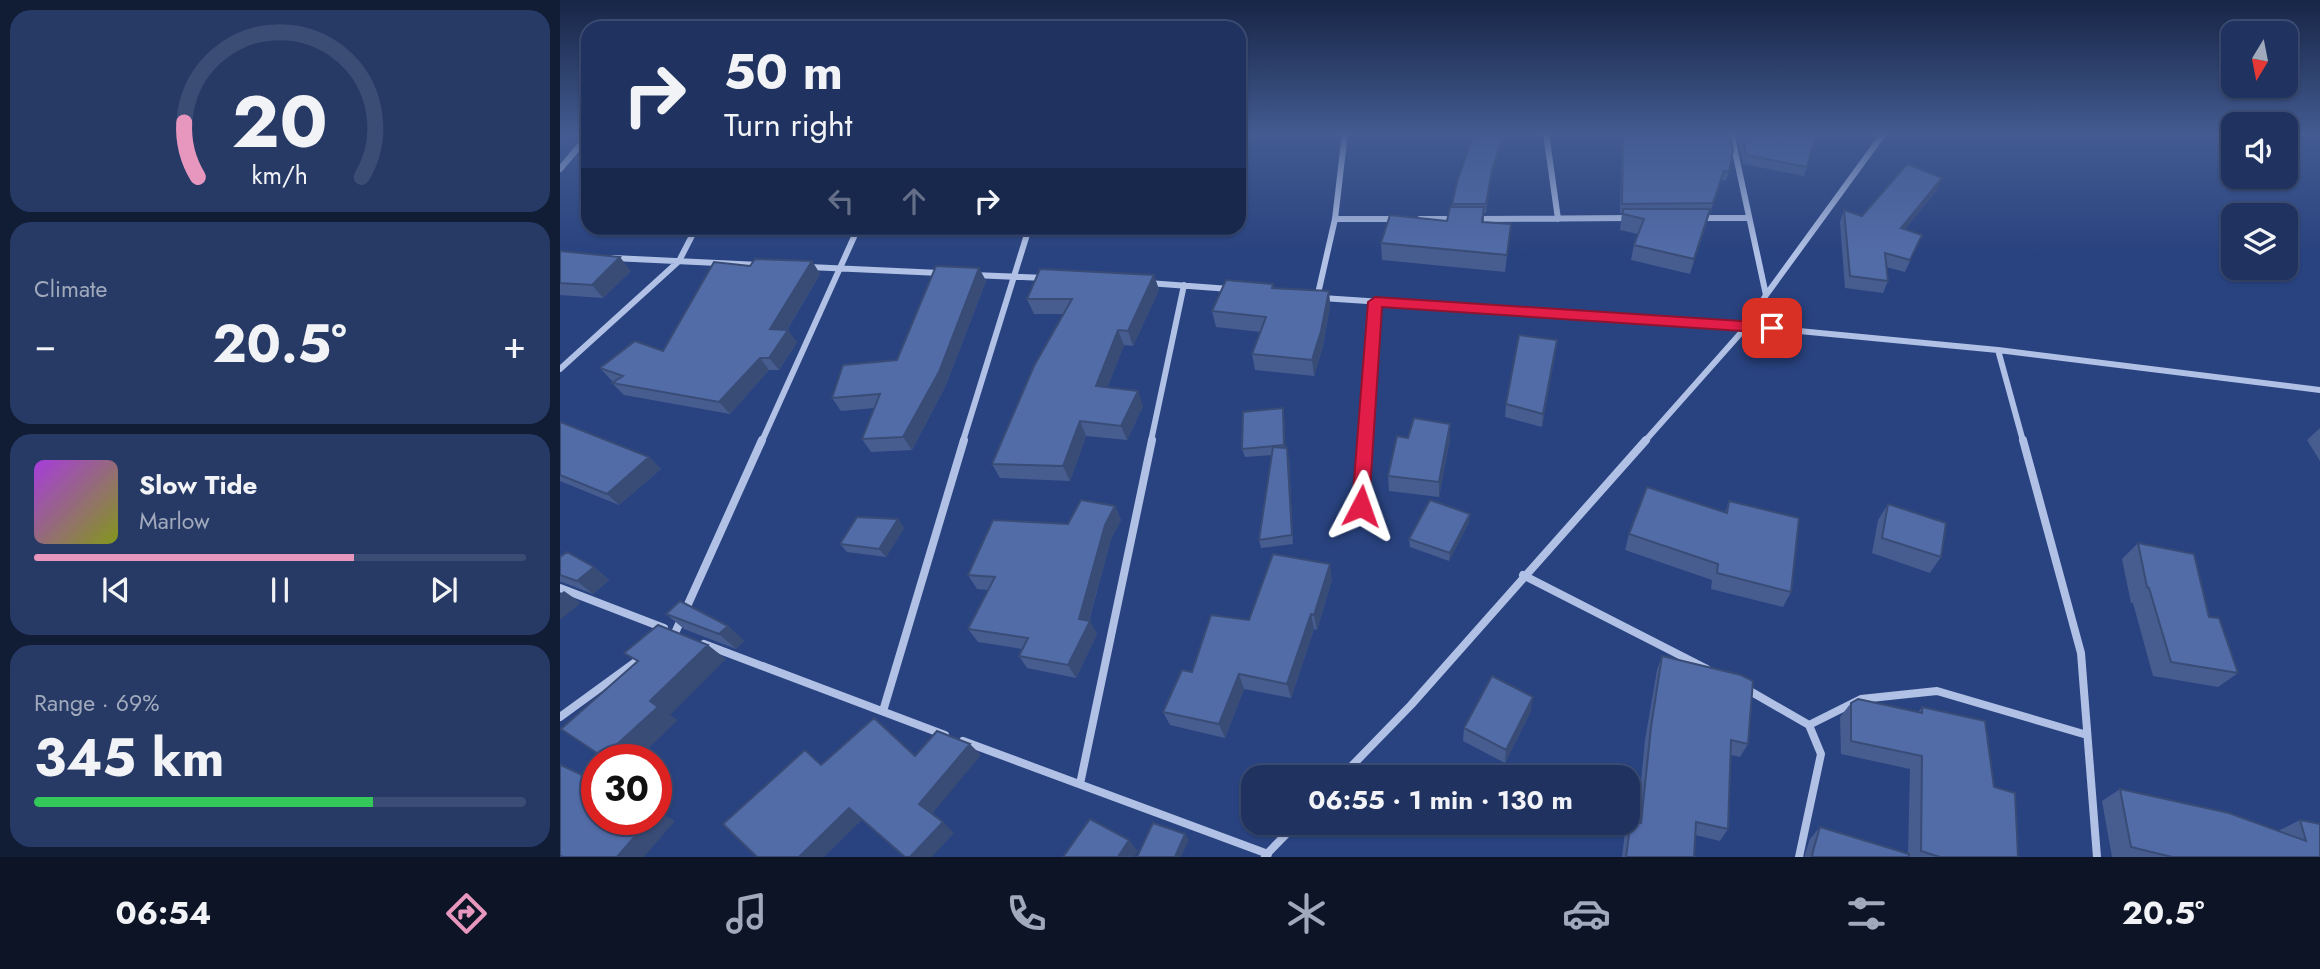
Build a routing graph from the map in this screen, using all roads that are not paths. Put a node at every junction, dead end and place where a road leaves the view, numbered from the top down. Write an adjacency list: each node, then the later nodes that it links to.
1 (1340, 173): 8 (street)
2 (1552, 173): 11 (street)
3 (1739, 173): 7 (street)
4 (1855, 173): 27 (street)
5 (1640, 218): 11 (street)
6 (1694, 218): 7 (street)
7 (1748, 218): 27 (street)
8 (1335, 219): 9 (street); 29 (street)
9 (1461, 219)
10 (1474, 219): 11 (street)
11 (1558, 219)
12 (692, 235): 16 (street)
13 (855, 235): 19 (street)
14 (1027, 235): 22 (street)
15 (600, 258): 16 (street)
16 (679, 261): 17 (street); 33 (street)
17 (772, 266)
18 (799, 267): 19 (street)
19 (838, 269): 20 (street); 38 (street)
20 (945, 274)
21 (958, 274): 22 (street)
22 (1012, 277): 23 (street); 45 (street)
23 (1051, 279)
24 (1144, 283): 25 (street)
25 (1184, 285): 26 (street); 50 (street)
26 (1237, 290)
27 (1766, 295): 31 (street)
28 (1304, 296): 29 (street)
29 (1317, 298): 30 (street)
30 (1375, 302): 31 (street); 35 (street)
31 (1747, 326): 32 (street); 36 (street)
32 (1998, 350): 34 (street); 48 (street)
33 (560, 369)
34 (2320, 390)
35 (1361, 506)
36 (1523, 575): 43 (street); 49 (street)
37 (560, 588): 38 (street)
38 (675, 633): 39 (street); 40 (street)
39 (687, 638)
40 (665, 640)
41 (700, 642): 45 (street)
42 (654, 648): 46 (street)
43 (1722, 676)
44 (1734, 682): 47 (street)
45 (883, 711): 50 (street)
46 (560, 717)
47 (1809, 725): 48 (street); 53 (street)
48 (2087, 735): 54 (street)
49 (1354, 765)
50 (1080, 784): 52 (street)
51 (1285, 835): 52 (street)
52 (1266, 855)
53 (1799, 857)
54 (2097, 857)

